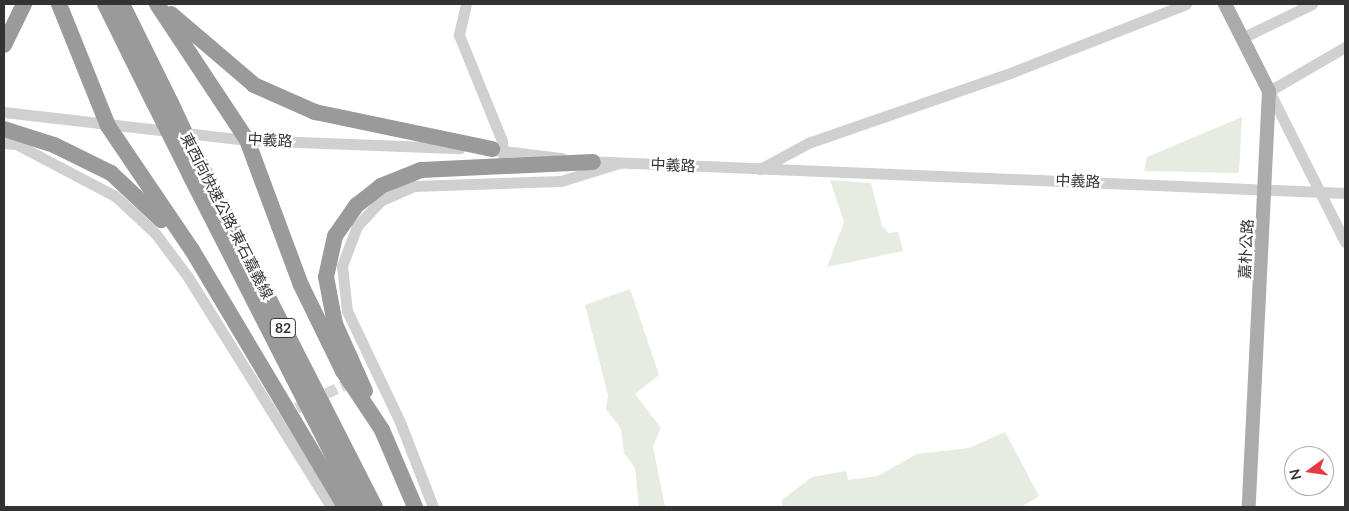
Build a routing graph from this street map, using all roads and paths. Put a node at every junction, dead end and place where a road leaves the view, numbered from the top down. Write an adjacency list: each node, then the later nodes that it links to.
1 (24, 4): 11 (highway)
2 (59, 4): 15 (highway)
3 (105, 4): 31 (highway, 東西向快速公路 東石嘉義線 / 82, bridge)
4 (122, 4): 32 (highway, 東西向快速公路 東石嘉義線 / 82, bridge)
5 (157, 4): 17 (highway); 19 (highway)
6 (466, 4): 19 (street)
7 (1186, 4): 22 (street)
8 (1225, 4): 10 (main road)
9 (1312, 4): 10 (street)
10 (1242, 38): 13 (main road)
11 (4, 45)
12 (1345, 47): 13 (street)
13 (1270, 91): 23 (main road, 嘉朴公路); 24 (street)
14 (4, 112): 15 (street, 中義路)
15 (108, 126): 17 (street, 中義路); 27 (highway)
16 (4, 129): 27 (highway)
17 (247, 140): 19 (street, 中義路); 28 (highway)
18 (4, 143): 29 (street)
19 (500, 155): 20 (highway); 28 (highway)
20 (593, 162): 21 (street, 中義路)
21 (621, 162): 22 (street, 中義路); 34 (street)
22 (760, 169): 23 (street, 中義路)
23 (1265, 188): 24 (street, 中義路); 35 (main road, 嘉朴公路)
24 (1319, 192): 25 (street, 中義路); 26 (street)
25 (1345, 194)
26 (1345, 242)
27 (219, 298): 30 (highway)
28 (382, 430): 33 (highway)
29 (332, 507)
30 (345, 507)
31 (358, 507)
32 (375, 507)
33 (415, 507)
34 (433, 507)
35 (1249, 507)

